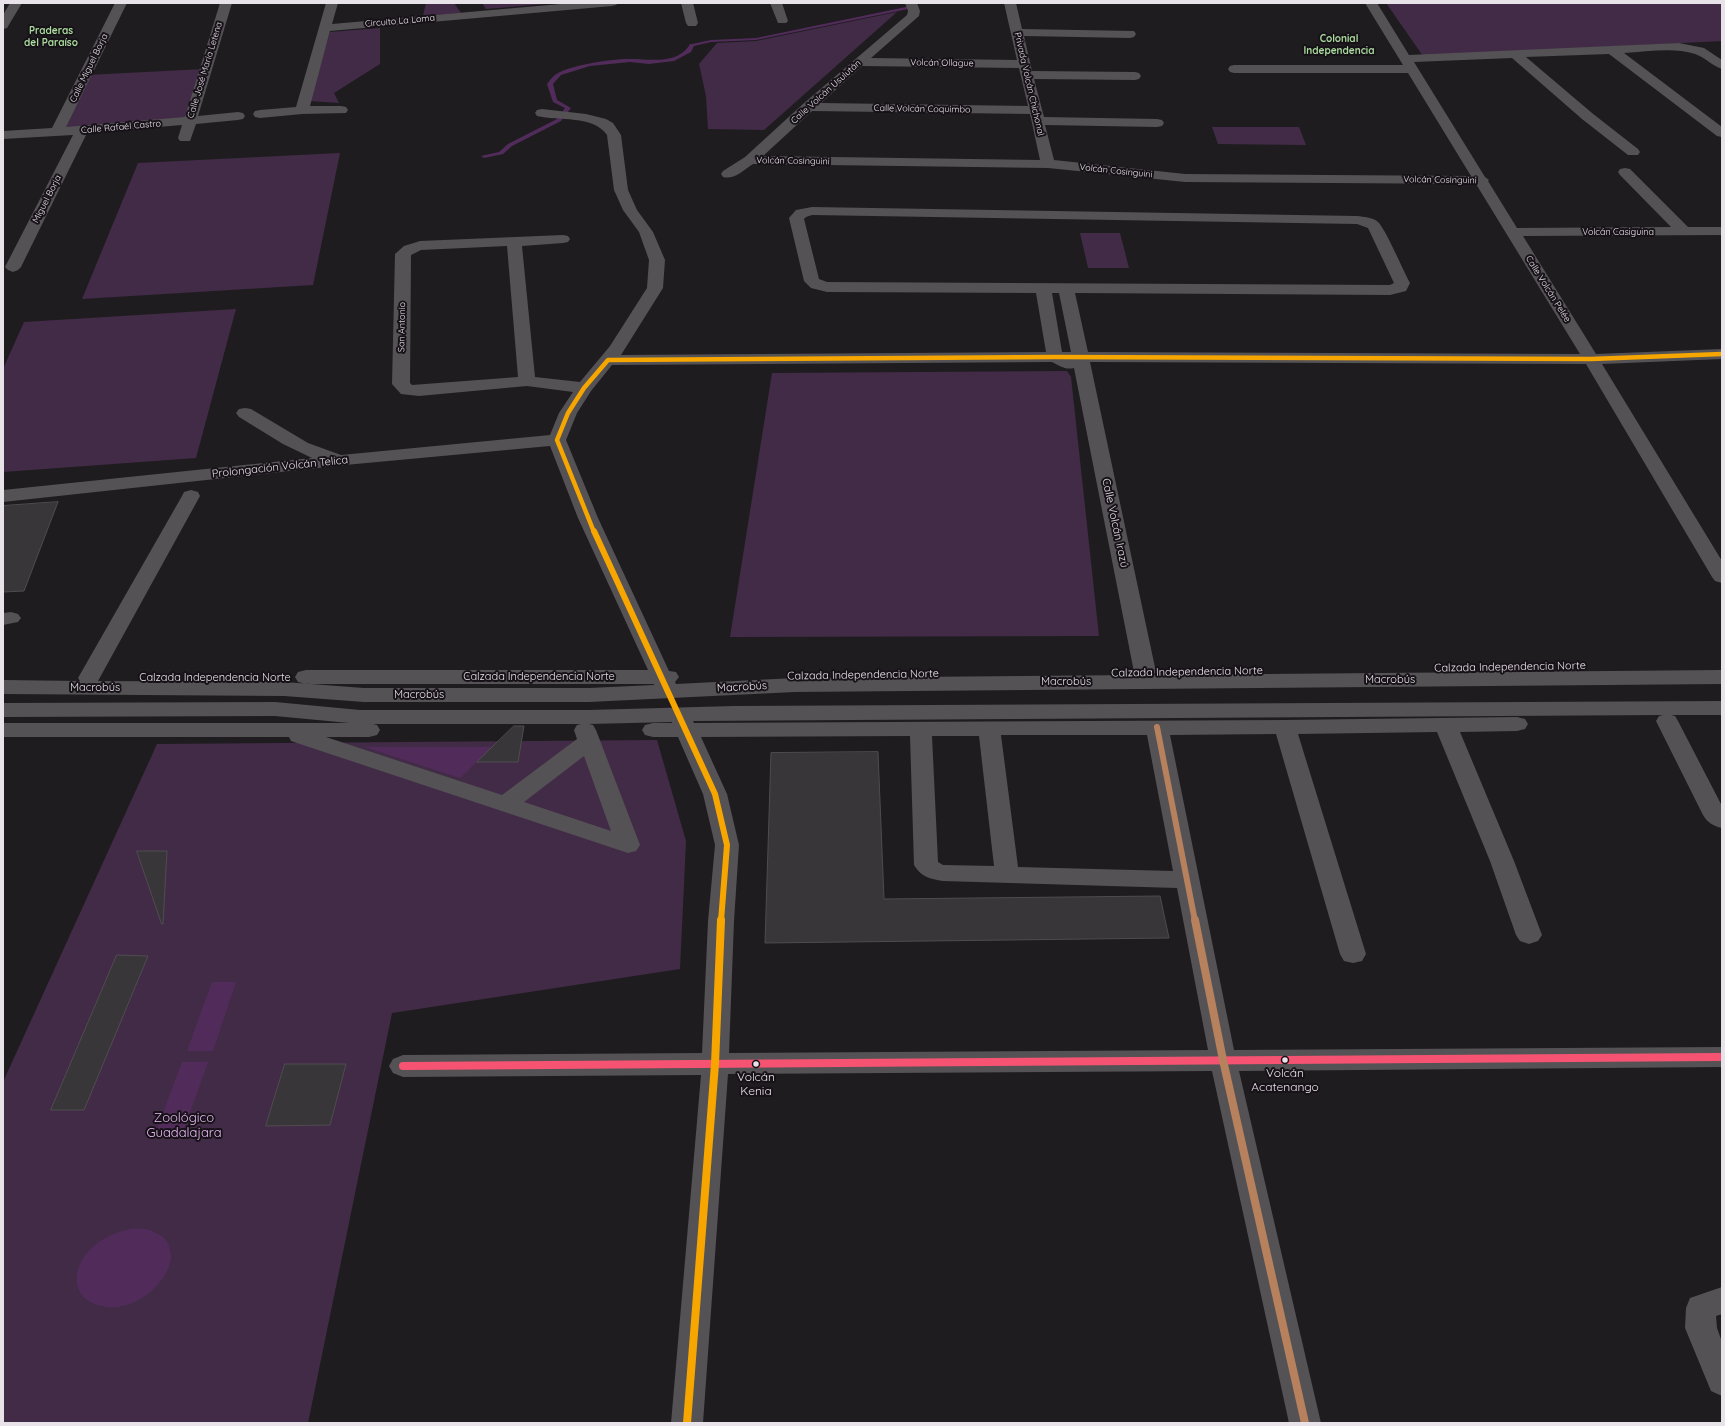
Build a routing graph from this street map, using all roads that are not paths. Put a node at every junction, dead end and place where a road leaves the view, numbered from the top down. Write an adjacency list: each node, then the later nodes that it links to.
1 (16, 3): 16 (street)
2 (121, 3): 39 (street, Calle Miguel Borja)
3 (226, 3): 36 (street, Calle José María Letena)
4 (332, 3): 18 (street)
5 (467, 3): 13 (street)
6 (612, 3): 12 (street, Circuito La Loma)
7 (687, 3): 15 (street)
8 (776, 3): 14 (street)
9 (911, 3): 23 (street, Calle Volcán Usulután)
10 (1010, 3): 19 (street, Privada Volcán Chichonal)
11 (1371, 3): 24 (street, Calle Volcán Pelée)
12 (592, 4): 13 (street, Circuito La Loma)
13 (475, 15): 17 (street); 18 (street, Circuito La Loma)
14 (782, 21)
15 (692, 22)
16 (3, 25)
17 (482, 26)
18 (325, 28): 30 (street)
19 (1017, 32): 20 (street); 26 (street, Privada Volcán Chichonal)
20 (1130, 34)
21 (1614, 51): 22 (street); 25 (street); 40 (street)
22 (1518, 56): 24 (street); 43 (street)
23 (858, 62): 26 (street, Volcán Ollague); 29 (street, Calle Volcán Usulután)
24 (1409, 64): 27 (street); 48 (street, Calle Volcán Pelée)
25 (1722, 65)
26 (1026, 69): 28 (street, Volcán Ollague); 35 (street, Privada Volcán Chichonal)
27 (1234, 69)
28 (1135, 76)
29 (808, 107): 35 (street, Calle Volcán Coquimbo); 44 (street, Calle Volcán Usulután)
30 (302, 110): 31 (street); 33 (street)
31 (341, 110)
32 (542, 113): 60 (street)
33 (260, 114)
34 (238, 116): 36 (street, Calle Rafaél Castro)
35 (1037, 116): 37 (street, Calle Volcán Coquimbo); 45 (street, Privada Volcán Chichonal)
36 (190, 120): 38 (street, Calle Rafaél Castro); 42 (street, Calle José María Letena)
37 (1157, 123)
38 (82, 130): 39 (street, Calle Rafaél Castro); 54 (street, Miguel Borja)
39 (57, 132): 41 (street, Calle Rafaél Castro)
40 (1722, 133)
41 (3, 135)
42 (185, 138)
43 (1633, 152)
44 (750, 160): 45 (street, Volcán Cosinguini); 47 (street, Calle Volcán Usulután)
45 (1048, 164): 48 (street, Volcán Cosinguini)
46 (1625, 172): 51 (street)
47 (728, 174)
48 (1482, 180): 50 (street, Calle Volcán Pelée)
49 (1722, 231): 51 (street, Volcán Casiguina)
50 (1513, 232): 51 (street, Volcán Casiguina); 59 (street, Calle Volcán Pelée)
51 (1685, 232)
52 (563, 239): 53 (street, San Antonio)
53 (514, 242): 62 (street); 62 (street, San Antonio)
54 (13, 267)
55 (1044, 296): 56 (street); 56 (street); 58 (street)
56 (1068, 296): 61 (street, Calle Volcán Irazú)
57 (1722, 354): 59 (street)
58 (1055, 357): 60 (street); 61 (street)
59 (1591, 359): 61 (street); 69 (street, Calle Volcán Pelée)
60 (608, 360): 63 (street)
61 (1083, 366): 71 (street, Calle Volcán Irazú)
62 (527, 381): 63 (street, San Antonio)
63 (584, 388): 65 (street)
64 (245, 413): 66 (street)
65 (557, 440): 66 (street, Prolongación Volcán Telica); 75 (street)
66 (345, 460): 67 (street, Prolongación Volcán Telica)
67 (3, 496)
68 (191, 496): 74 (street)
69 (1722, 577)
70 (1722, 664): 71 (street, Calzada Independencia Norte)
71 (1145, 672): 75 (street, Calzada Independencia Norte)
72 (1722, 677): 75 (street, Macrobús)
73 (3, 678): 74 (street, Calzada Independencia Norte)
74 (89, 678): 75 (street, Calzada Independencia Norte)
75 (664, 684): 76 (street, Macrobús); 81 (street)
76 (3, 687)
77 (1722, 708): 81 (street, Macrobús)
78 (3, 710): 81 (street, Macrobús)
79 (1722, 721): 80 (street)
80 (1668, 722): 82 (street); 91 (street)
81 (683, 723): 85 (street); 89 (street); 98 (street)
82 (1446, 726): 84 (street); 94 (street)
83 (1157, 727): 84 (street); 86 (street); 93 (street)
84 (1285, 727): 95 (street)
85 (921, 728): 86 (street); 92 (street)
86 (989, 728): 92 (street)
87 (3, 730): 88 (street)
88 (280, 730): 89 (street); 90 (street)
89 (587, 736): 90 (street); 90 (street)
90 (506, 804)
91 (1722, 820)
92 (1008, 875): 93 (street)
93 (1188, 880): 97 (street)
94 (1529, 935)
95 (1353, 954)
96 (1722, 1057): 97 (street)
97 (1223, 1060): 98 (street); 103 (street)
98 (715, 1064): 99 (street); 102 (street)
99 (403, 1066)
100 (1722, 1300): 101 (street)
101 (1722, 1381)
102 (687, 1423)
103 (1305, 1423)

